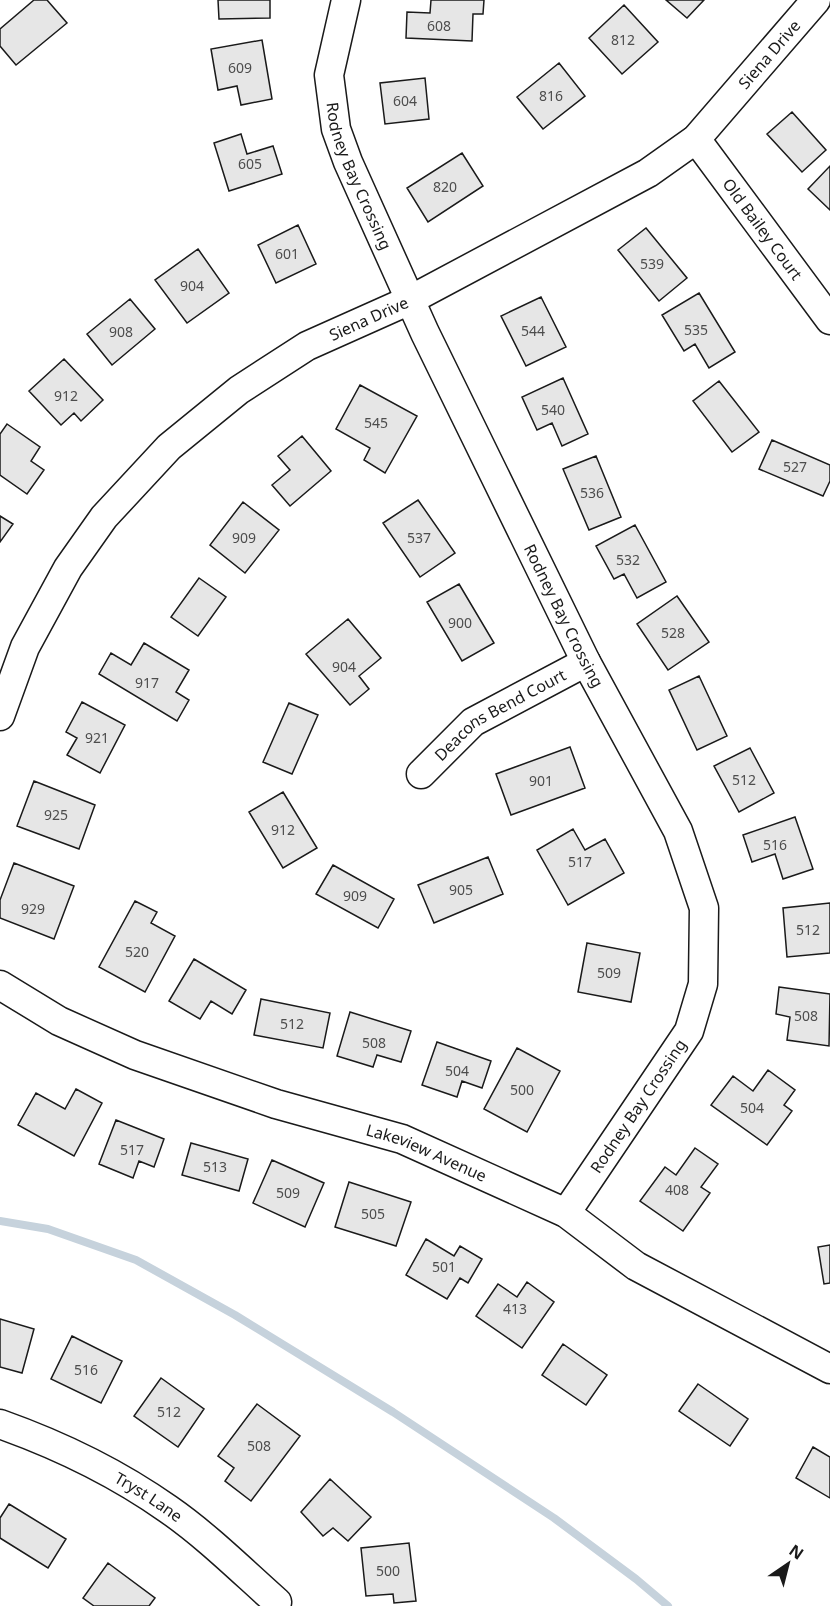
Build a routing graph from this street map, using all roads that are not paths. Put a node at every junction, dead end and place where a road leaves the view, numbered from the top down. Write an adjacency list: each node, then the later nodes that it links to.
1 (346, 0): 4 (street, Rodney Bay Crossing)
2 (816, 0): 3 (street, Siena Drive)
3 (696, 139): 4 (street, Siena Drive); 5 (street, Old Bailey Court)
4 (410, 300): 6 (street, Rodney Bay Crossing); 7 (street, Siena Drive)
5 (830, 320)
6 (586, 662): 8 (street, Deacons Bend Court); 10 (street, Rodney Bay Crossing)
7 (0, 716)
8 (421, 774)
9 (0, 985): 10 (street, Lakeview Avenue)
10 (566, 1213): 11 (street, Lakeview Avenue)
11 (830, 1369)
12 (0, 1424): 13 (street, Tryst Lane)
13 (277, 1602)

